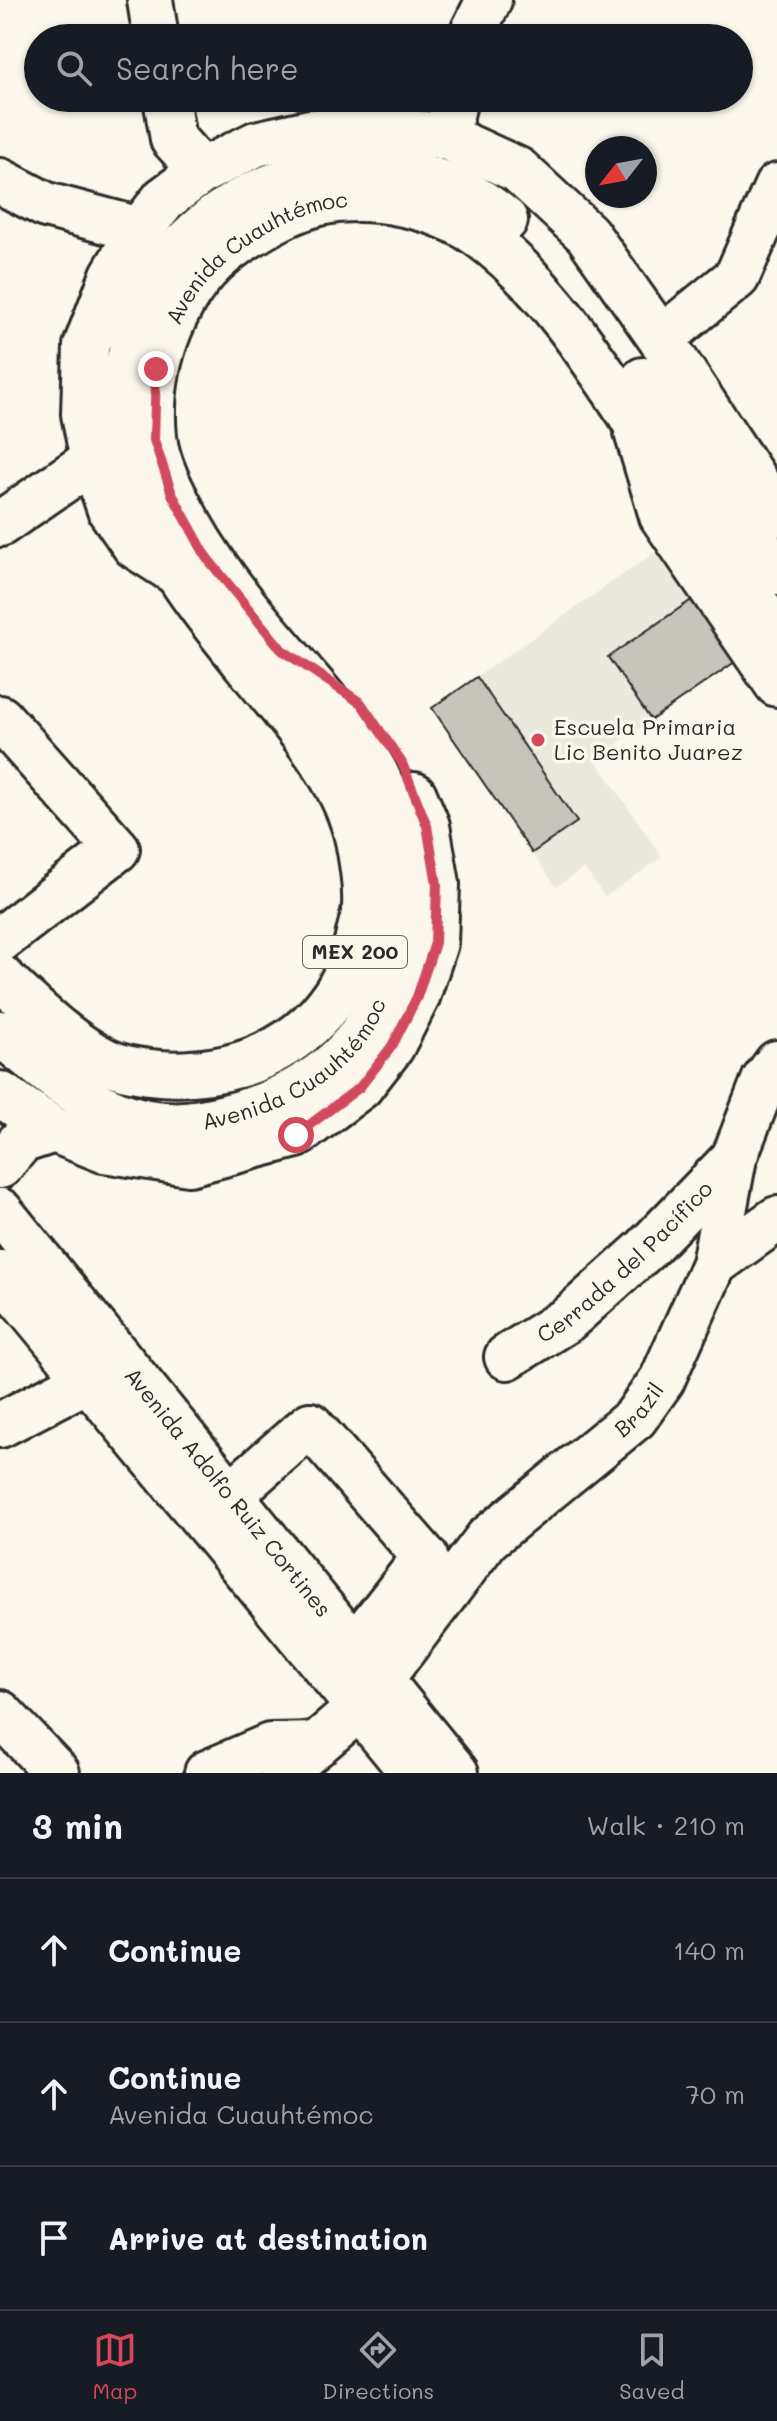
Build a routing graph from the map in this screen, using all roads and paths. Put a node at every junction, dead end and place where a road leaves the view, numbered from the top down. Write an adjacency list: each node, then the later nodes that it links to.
1 (150, 0): 3 (main road)
2 (489, 0): 4 (main road)
3 (154, 24)
4 (477, 24)
5 (168, 112): 7 (main road)
6 (450, 118): 7 (main road, Avenida Cuauhtémoc); 11 (main road, Avenida Cuauhtémoc)
7 (202, 171): 10 (main road, Avenida Cuauhtémoc)
8 (0, 181): 10 (main road)
9 (777, 186): 11 (main road)
10 (140, 230): 13 (main road, Avenida Cuauhtémoc)
11 (661, 339): 14 (main road, Avenida Cuauhtémoc)
12 (633, 418): 18 (main road, Avenida Cuauhtémoc); 19 (main road, Avenida Cuauhtémoc); 20 (main road)
13 (93, 460): 15 (main road); 16 (main road, Avenida Cuauhtémoc)
14 (777, 514)
15 (0, 524)
16 (174, 571): 17 (main road, Avenida Cuauhtémoc); 23 (main road, Avenida Cuauhtémoc / MEX 200)
17 (777, 572)
18 (777, 636)
19 (282, 650): 24 (main road, Avenida Cuauhtémoc / MEX 200); 27 (main road)
20 (777, 684)
21 (0, 718): 22 (main road)
22 (0, 940)
23 (0, 977)
24 (0, 1033)
25 (777, 1063): 28 (main road, Brazil)
26 (0, 1094): 27 (main road)
27 (54, 1130): 29 (main road)
28 (734, 1158): 32 (main road, Brazil); 34 (main road, Cerrada del Pacífico)
29 (0, 1166)
30 (0, 1211): 37 (main road, Avenida Adolfo Ruiz Cortines)
31 (777, 1219): 32 (main road)
32 (714, 1264): 38 (main road, Brazil)
33 (0, 1273): 35 (main road, Avenida Adolfo Ruiz Cortines)
34 (507, 1357)
35 (87, 1380): 36 (main road); 38 (main road, Avenida Adolfo Ruiz Cortines)
36 (0, 1425)
37 (230, 1495): 38 (main road, Avenida Adolfo Ruiz Cortines); 38 (main road)
38 (364, 1679): 40 (main road); 44 (main road, Avenida Adolfo Ruiz Cortines); 45 (main road, Avenida Adolfo Ruiz Cortines)
39 (0, 1713): 41 (main road)
40 (316, 1745): 42 (main road); 43 (main road)
41 (57, 1773)
42 (207, 1773)
43 (283, 1773)
44 (413, 1773)
45 (456, 1773)

